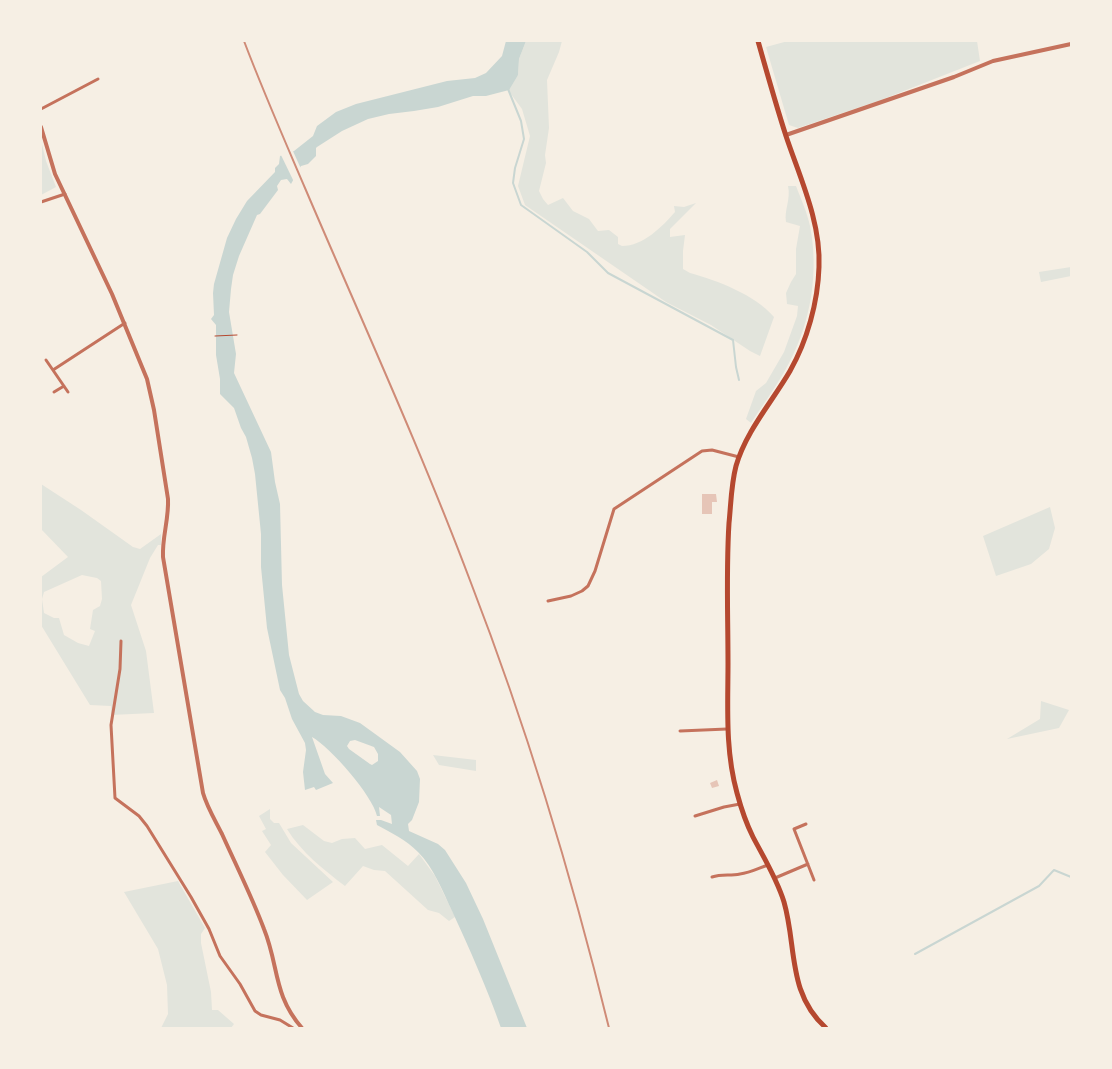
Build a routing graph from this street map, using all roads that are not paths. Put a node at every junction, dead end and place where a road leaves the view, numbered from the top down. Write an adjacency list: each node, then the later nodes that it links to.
1 (758, 41): 6 (highway)
2 (1071, 44): 6 (street)
3 (98, 79): 4 (street)
4 (41, 109)
5 (41, 127): 7 (street)
6 (786, 135): 15 (highway)
7 (65, 194): 8 (street); 9 (street)
8 (41, 202)
9 (125, 323): 11 (street); 29 (street)
10 (46, 360): 11 (street)
11 (53, 370): 12 (street)
12 (64, 386): 13 (street); 14 (street)
13 (54, 392)
14 (68, 392)
15 (739, 457): 16 (street); 18 (highway)
16 (548, 602)
17 (121, 641): 28 (street)
18 (727, 730): 19 (street); 20 (highway)
19 (680, 731)
20 (740, 804): 21 (street); 24 (highway)
21 (695, 816)
22 (806, 824): 23 (street)
23 (808, 864): 26 (street); 27 (street)
24 (768, 865): 25 (street); 26 (highway)
25 (712, 877)
26 (775, 878): 30 (highway)
27 (814, 880)
28 (293, 1028)
29 (302, 1028)
30 (826, 1028)

